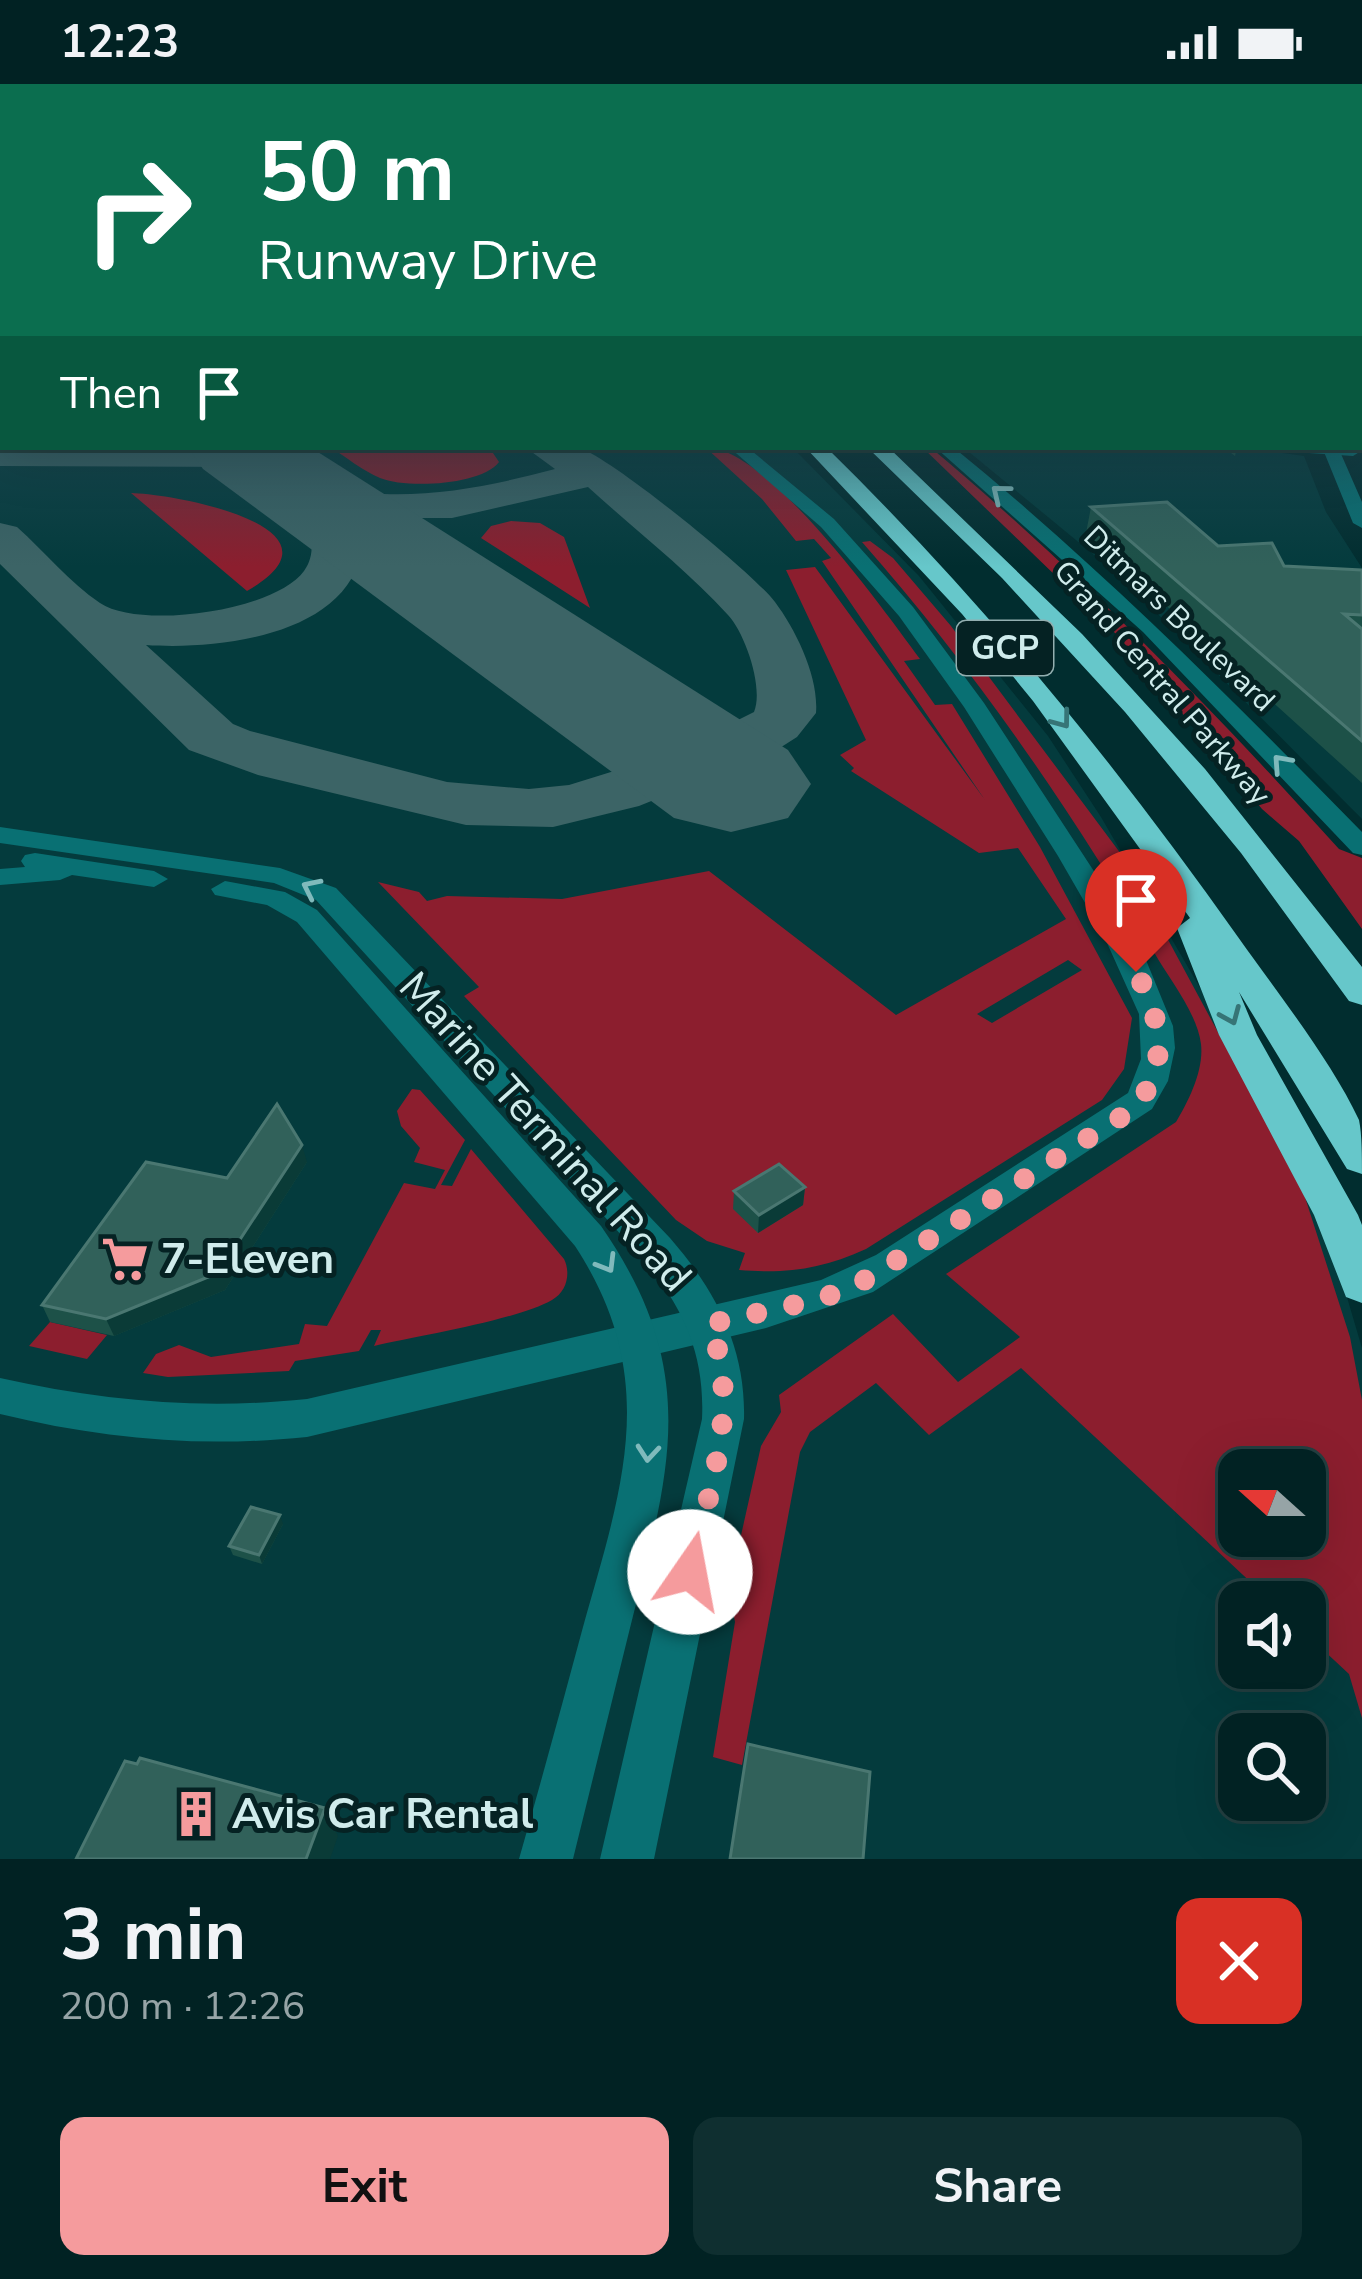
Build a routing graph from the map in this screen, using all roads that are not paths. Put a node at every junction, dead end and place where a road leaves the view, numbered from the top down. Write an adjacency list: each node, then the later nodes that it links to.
1 (741, 450): 17 (street)
2 (818, 450): 10 (highway, GCP, one-way to 10)
3 (880, 450): 7 (highway, Grand Central Parkway / GCP)
4 (1331, 450): 6 (street)
5 (933, 452): 7 (highway); 9 (street, Ditmars Boulevard, one-way to 5)
6 (1362, 524)
7 (1082, 644): 13 (highway, Grand Central Parkway / GCP)
8 (1, 842): 11 (street, Marine Terminal Road); 14 (street, Marine Terminal Road, one-way to 8)
9 (1362, 847)
10 (1170, 869): 15 (highway, GCP); 16 (highway, one-way to 16)
11 (92, 870): 12 (street); 14 (street, Marine Terminal Road)
12 (0, 877)
13 (1362, 993)
14 (455, 1056): 17 (street, Marine Terminal Road); 18 (street, Marine Terminal Road, one-way to 18)
15 (1362, 1157)
16 (1362, 1284)
17 (709, 1324): 18 (street); 21 (street, Marine Terminal Road)
18 (640, 1337): 19 (street); 20 (street, Marine Terminal Road, one-way to 20)
19 (0, 1396)
20 (546, 1859)
21 (627, 1859)

